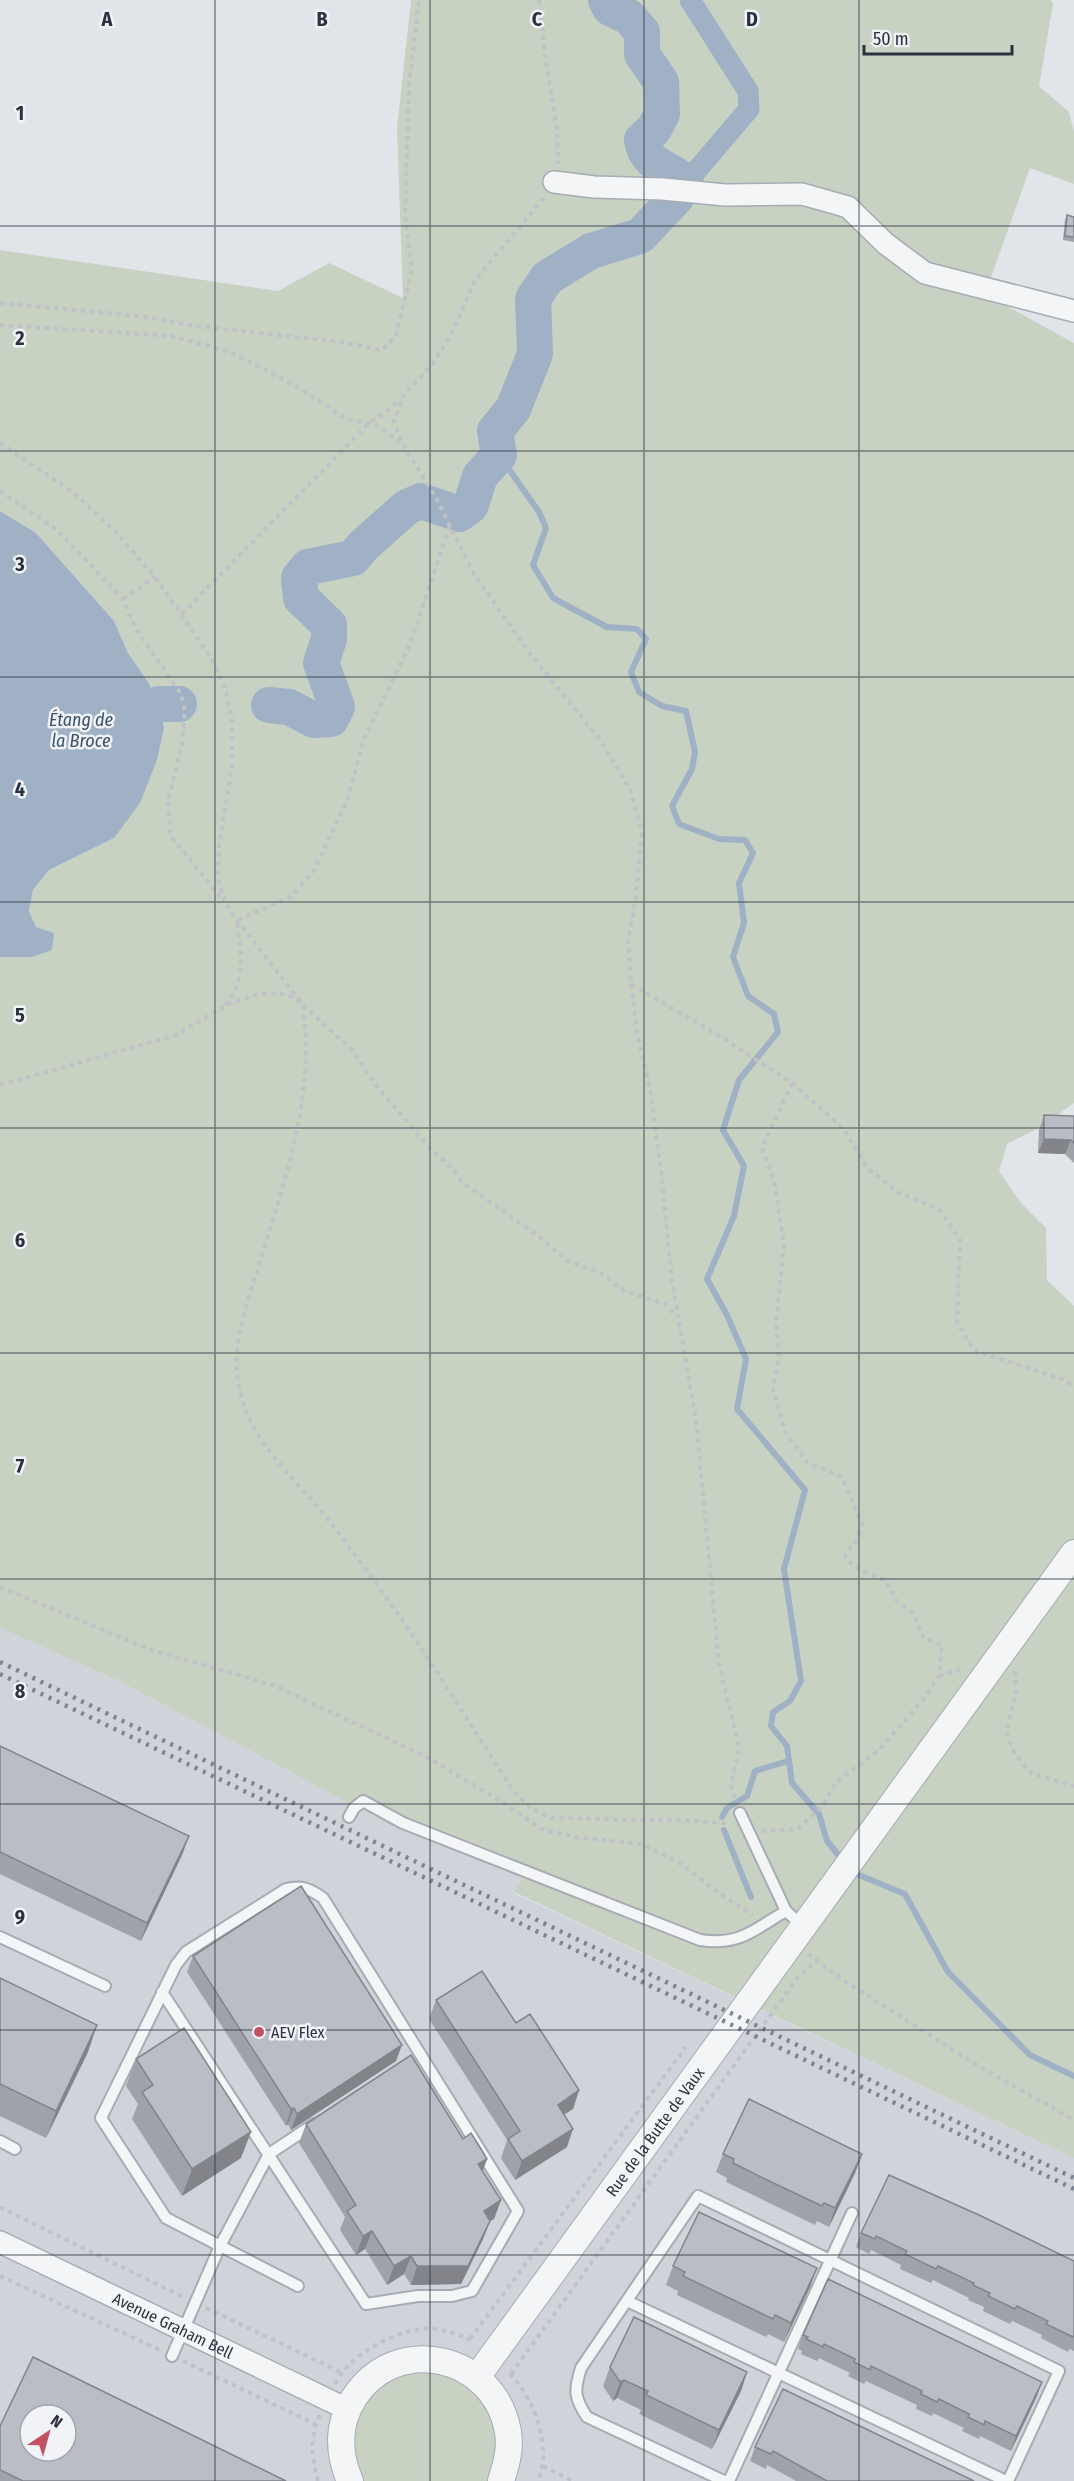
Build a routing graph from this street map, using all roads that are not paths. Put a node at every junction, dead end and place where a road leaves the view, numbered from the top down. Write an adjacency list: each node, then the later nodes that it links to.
1 (554, 182): 2 (street)
2 (1074, 311)
3 (1074, 1552): 6 (street, Rue de la Butte de Vaux)
4 (740, 1813): 6 (lane)
5 (349, 1817): 6 (lane)
6 (794, 1926): 23 (street, Rue de la Butte de Vaux)
7 (0, 1937): 8 (lane)
8 (105, 1986)
9 (162, 1992): 13 (lane); 13 (lane); 16 (lane)
10 (326, 2116): 13 (lane)
11 (0, 2141): 12 (lane)
12 (15, 2149)
13 (269, 2154): 16 (lane)
14 (852, 2213): 17 (lane)
15 (0, 2242): 20 (street, Avenue Graham Bell)
16 (220, 2246): 18 (lane); 20 (lane)
17 (831, 2260): 19 (lane); 22 (lane); 29 (lane)
18 (298, 2286)
19 (627, 2301): 22 (lane); 27 (lane)
20 (183, 2332): 21 (lane); 24 (street, Avenue Graham Bell)
21 (172, 2356)
22 (779, 2373): 28 (lane); 29 (lane)
23 (477, 2377): 24 (street); 26 (street)
24 (337, 2404): 25 (street)
25 (350, 2481)
26 (501, 2481)
27 (724, 2481)
28 (729, 2481)
29 (1007, 2481)

